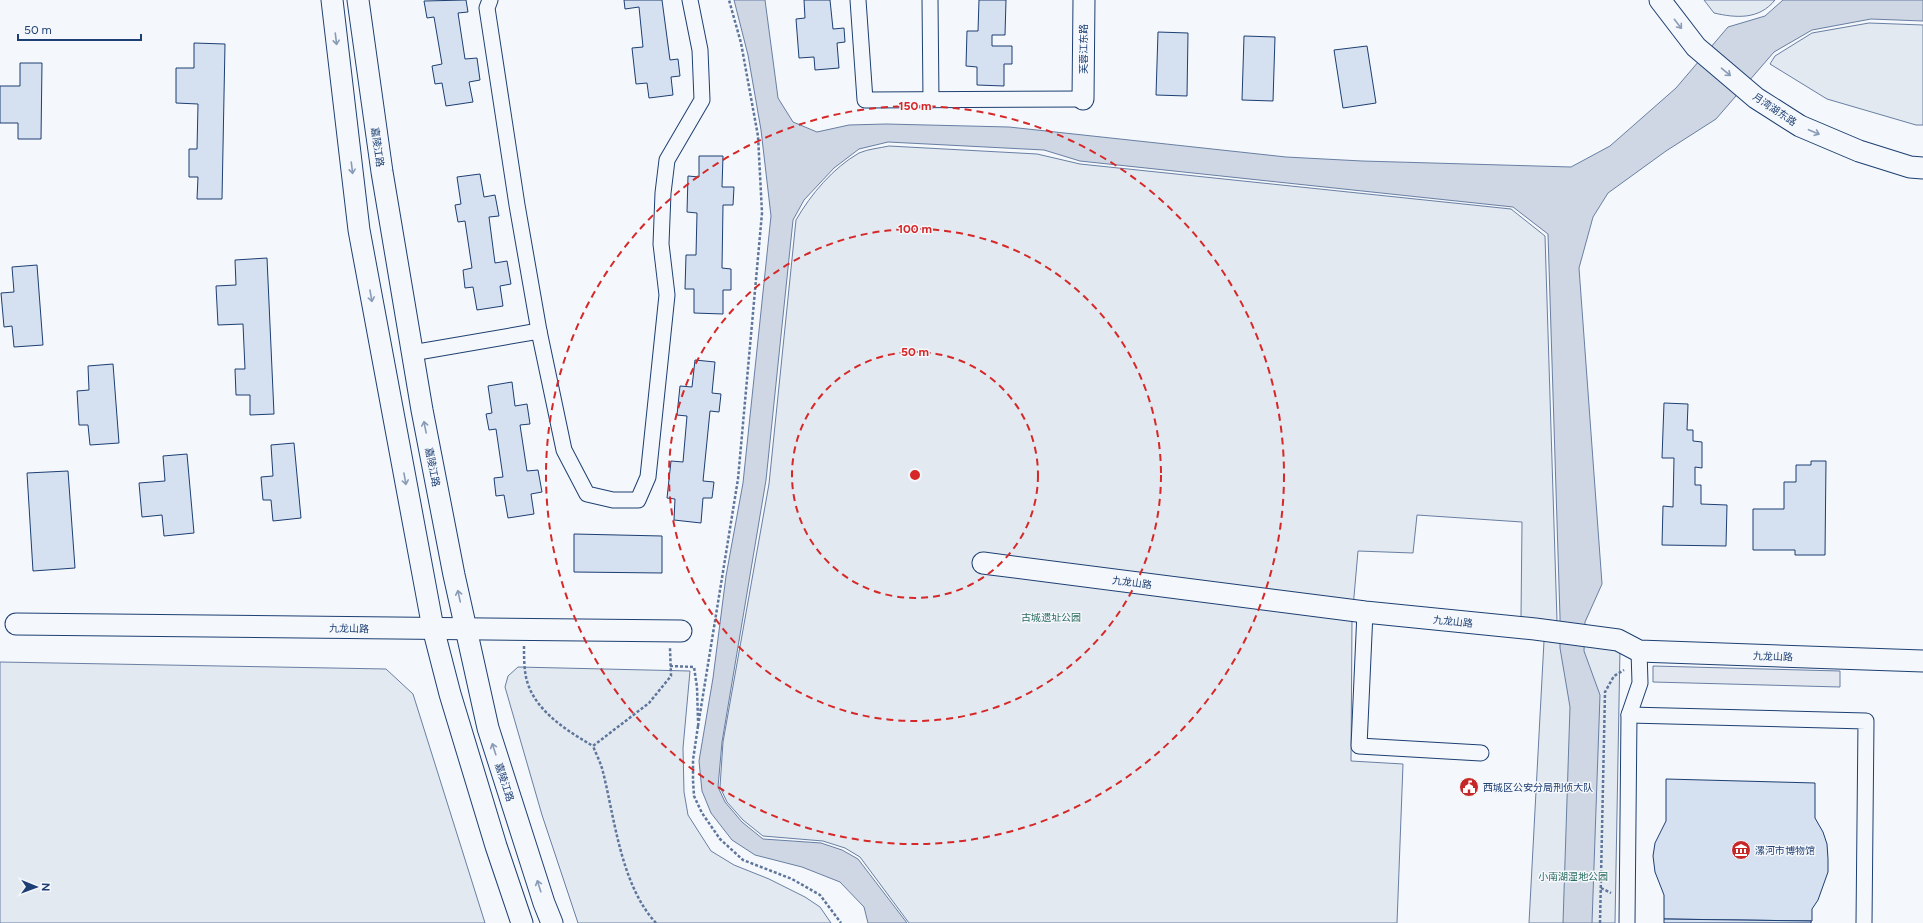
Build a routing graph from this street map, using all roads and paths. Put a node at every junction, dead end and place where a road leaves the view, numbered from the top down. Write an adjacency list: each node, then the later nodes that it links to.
1 (332, 0): 18 (street, one-way to 18)
2 (358, 0): 14 (street, 嘉陵江路)
3 (490, 0): 13 (street)
4 (690, 0): 13 (street)
5 (729, 0): 26 (path)
6 (858, 0): 11 (street)
7 (930, 0): 11 (street)
8 (1084, 0): 10 (street, 芙蓉江东路)
9 (1660, 0): 12 (street, 月湾湖东路, one-way to 12)
10 (1083, 99): 11 (street)
11 (931, 100)
12 (1923, 168)
13 (539, 331): 14 (street)
14 (412, 353): 19 (street, 嘉陵江路, one-way to 14)
15 (983, 562): 16 (street, 九龙山路)
16 (1365, 612): 22 (street, 九龙山路); 28 (street)
17 (16, 624): 18 (street, 九龙山路)
18 (432, 628): 19 (street, 九龙山路); 29 (street)
19 (466, 628): 20 (street, 九龙山路); 30 (street, 嘉陵江路, one-way to 19)
20 (524, 628): 21 (street, 九龙山路); 27 (path)
21 (675, 631): 24 (path)
22 (1640, 659): 23 (street, 九龙山路); 25 (street); 33 (path)
23 (1923, 661)
24 (670, 666): 26 (path); 27 (path)
25 (1629, 715): 34 (street); 35 (street)
26 (698, 726): 32 (path)
27 (593, 746): 31 (path)
28 (1481, 753)
29 (522, 923)
30 (552, 923)
31 (656, 923)
32 (841, 923)
33 (1600, 923)
34 (1627, 923)
35 (1864, 923)

